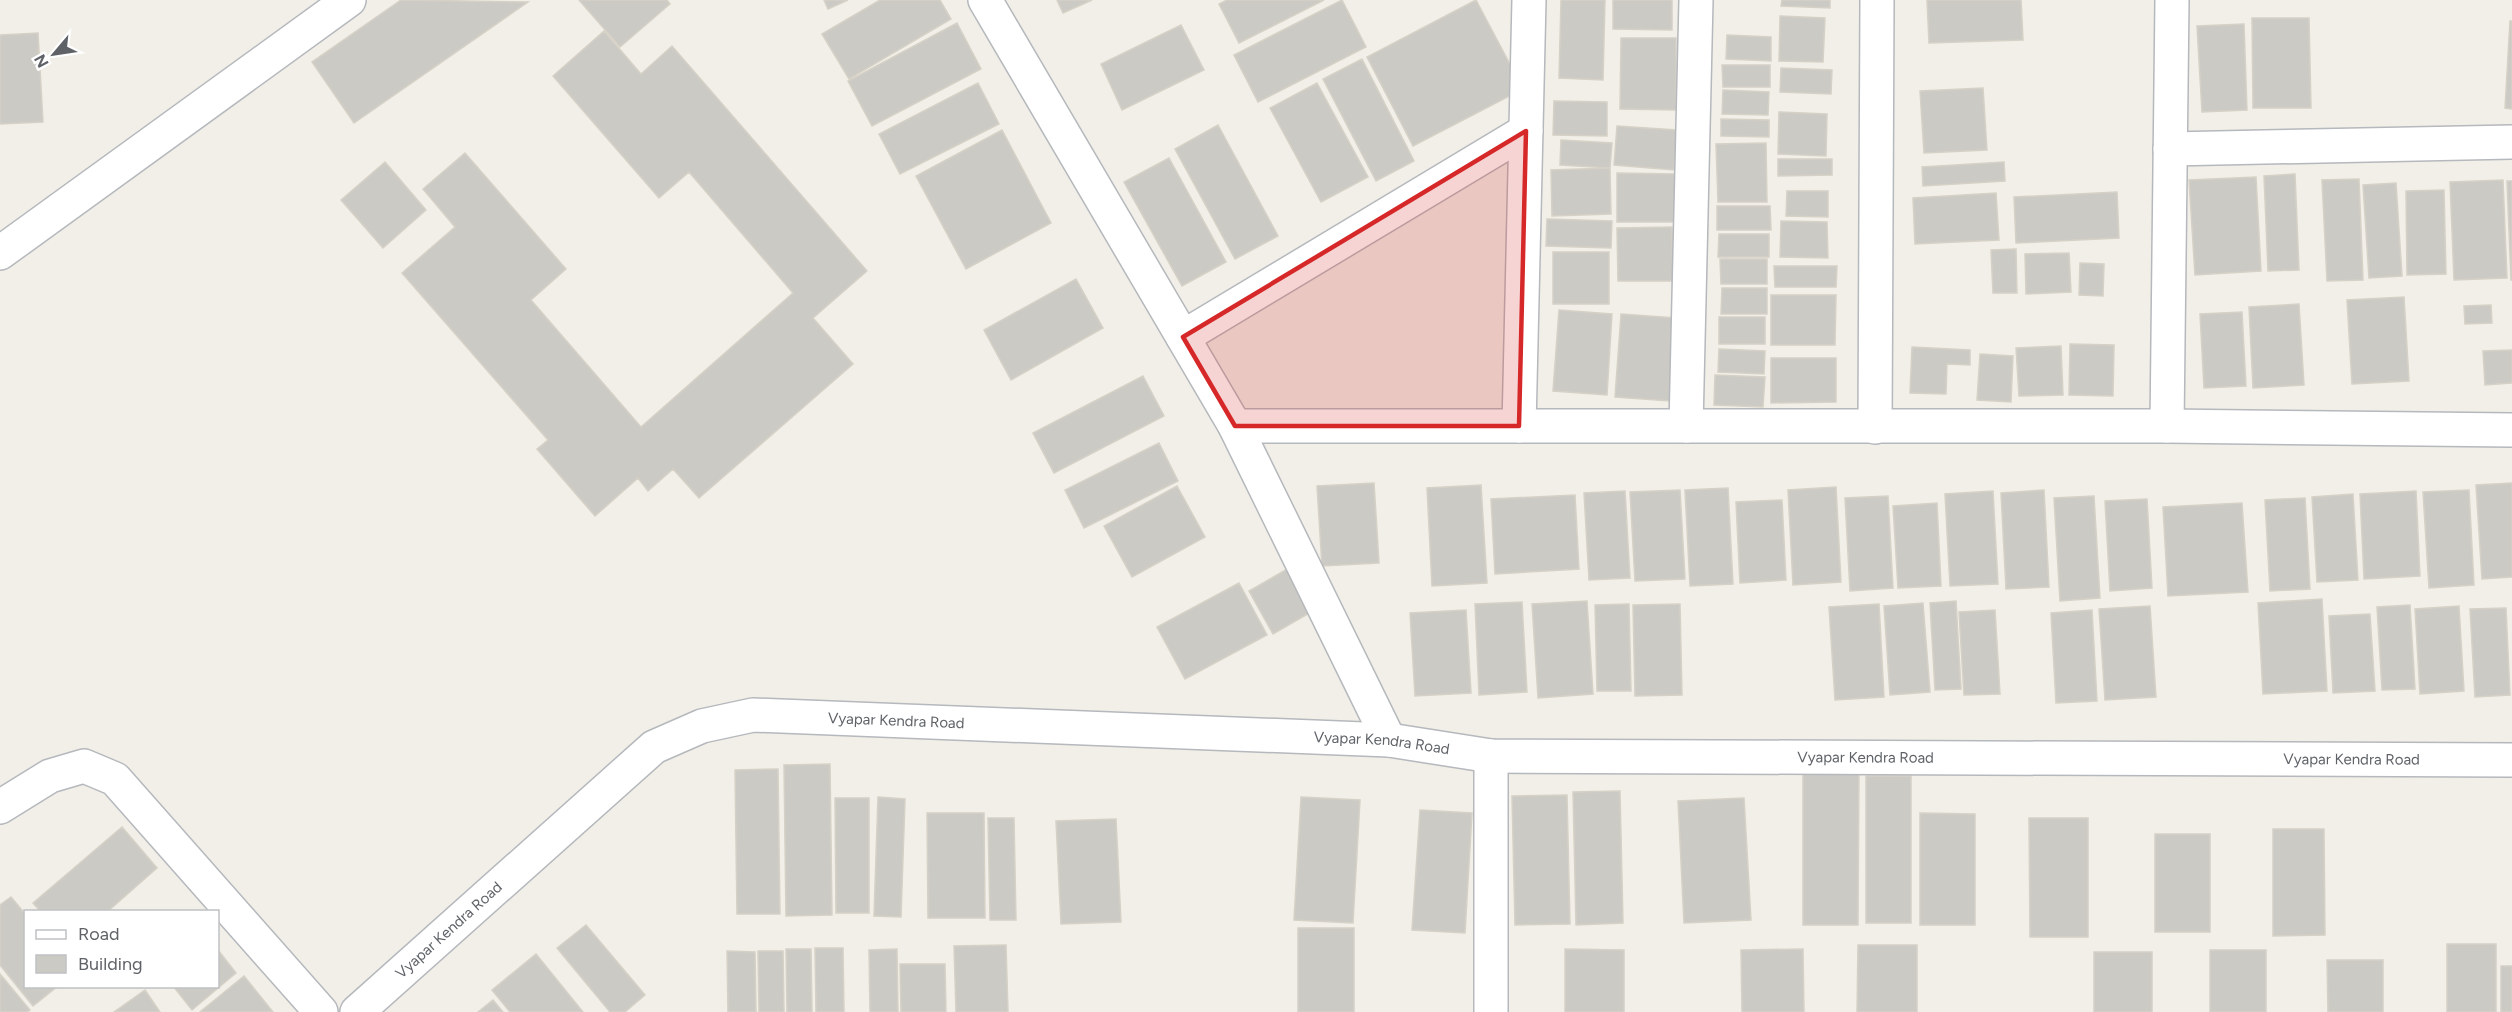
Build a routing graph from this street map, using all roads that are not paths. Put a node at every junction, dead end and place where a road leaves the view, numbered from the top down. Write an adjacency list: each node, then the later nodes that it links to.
1 (349, 0): 10 (street)
2 (986, 0): 11 (street)
3 (1529, 0): 7 (street)
4 (1696, 0): 14 (street)
5 (1877, 0): 16 (street)
6 (2172, 0): 9 (street)
7 (1526, 131): 11 (street); 13 (street)
8 (2512, 142): 9 (street)
9 (2170, 149): 15 (street)
10 (0, 253)
11 (1183, 337): 12 (street)
12 (1235, 426): 13 (street); 18 (street)
13 (1519, 426): 14 (street)
14 (1686, 426): 16 (street)
15 (2167, 426): 16 (street); 17 (street)
16 (1875, 427)
17 (2512, 430)
18 (1389, 740): 19 (street, Vyapar Kendra Road); 23 (street, Vyapar Kendra Road)
19 (1491, 756): 20 (street, Vyapar Kendra Road); 24 (street)
20 (2512, 760)
21 (0, 807): 22 (street)
22 (321, 1012)
23 (357, 1012)
24 (1491, 1012)

